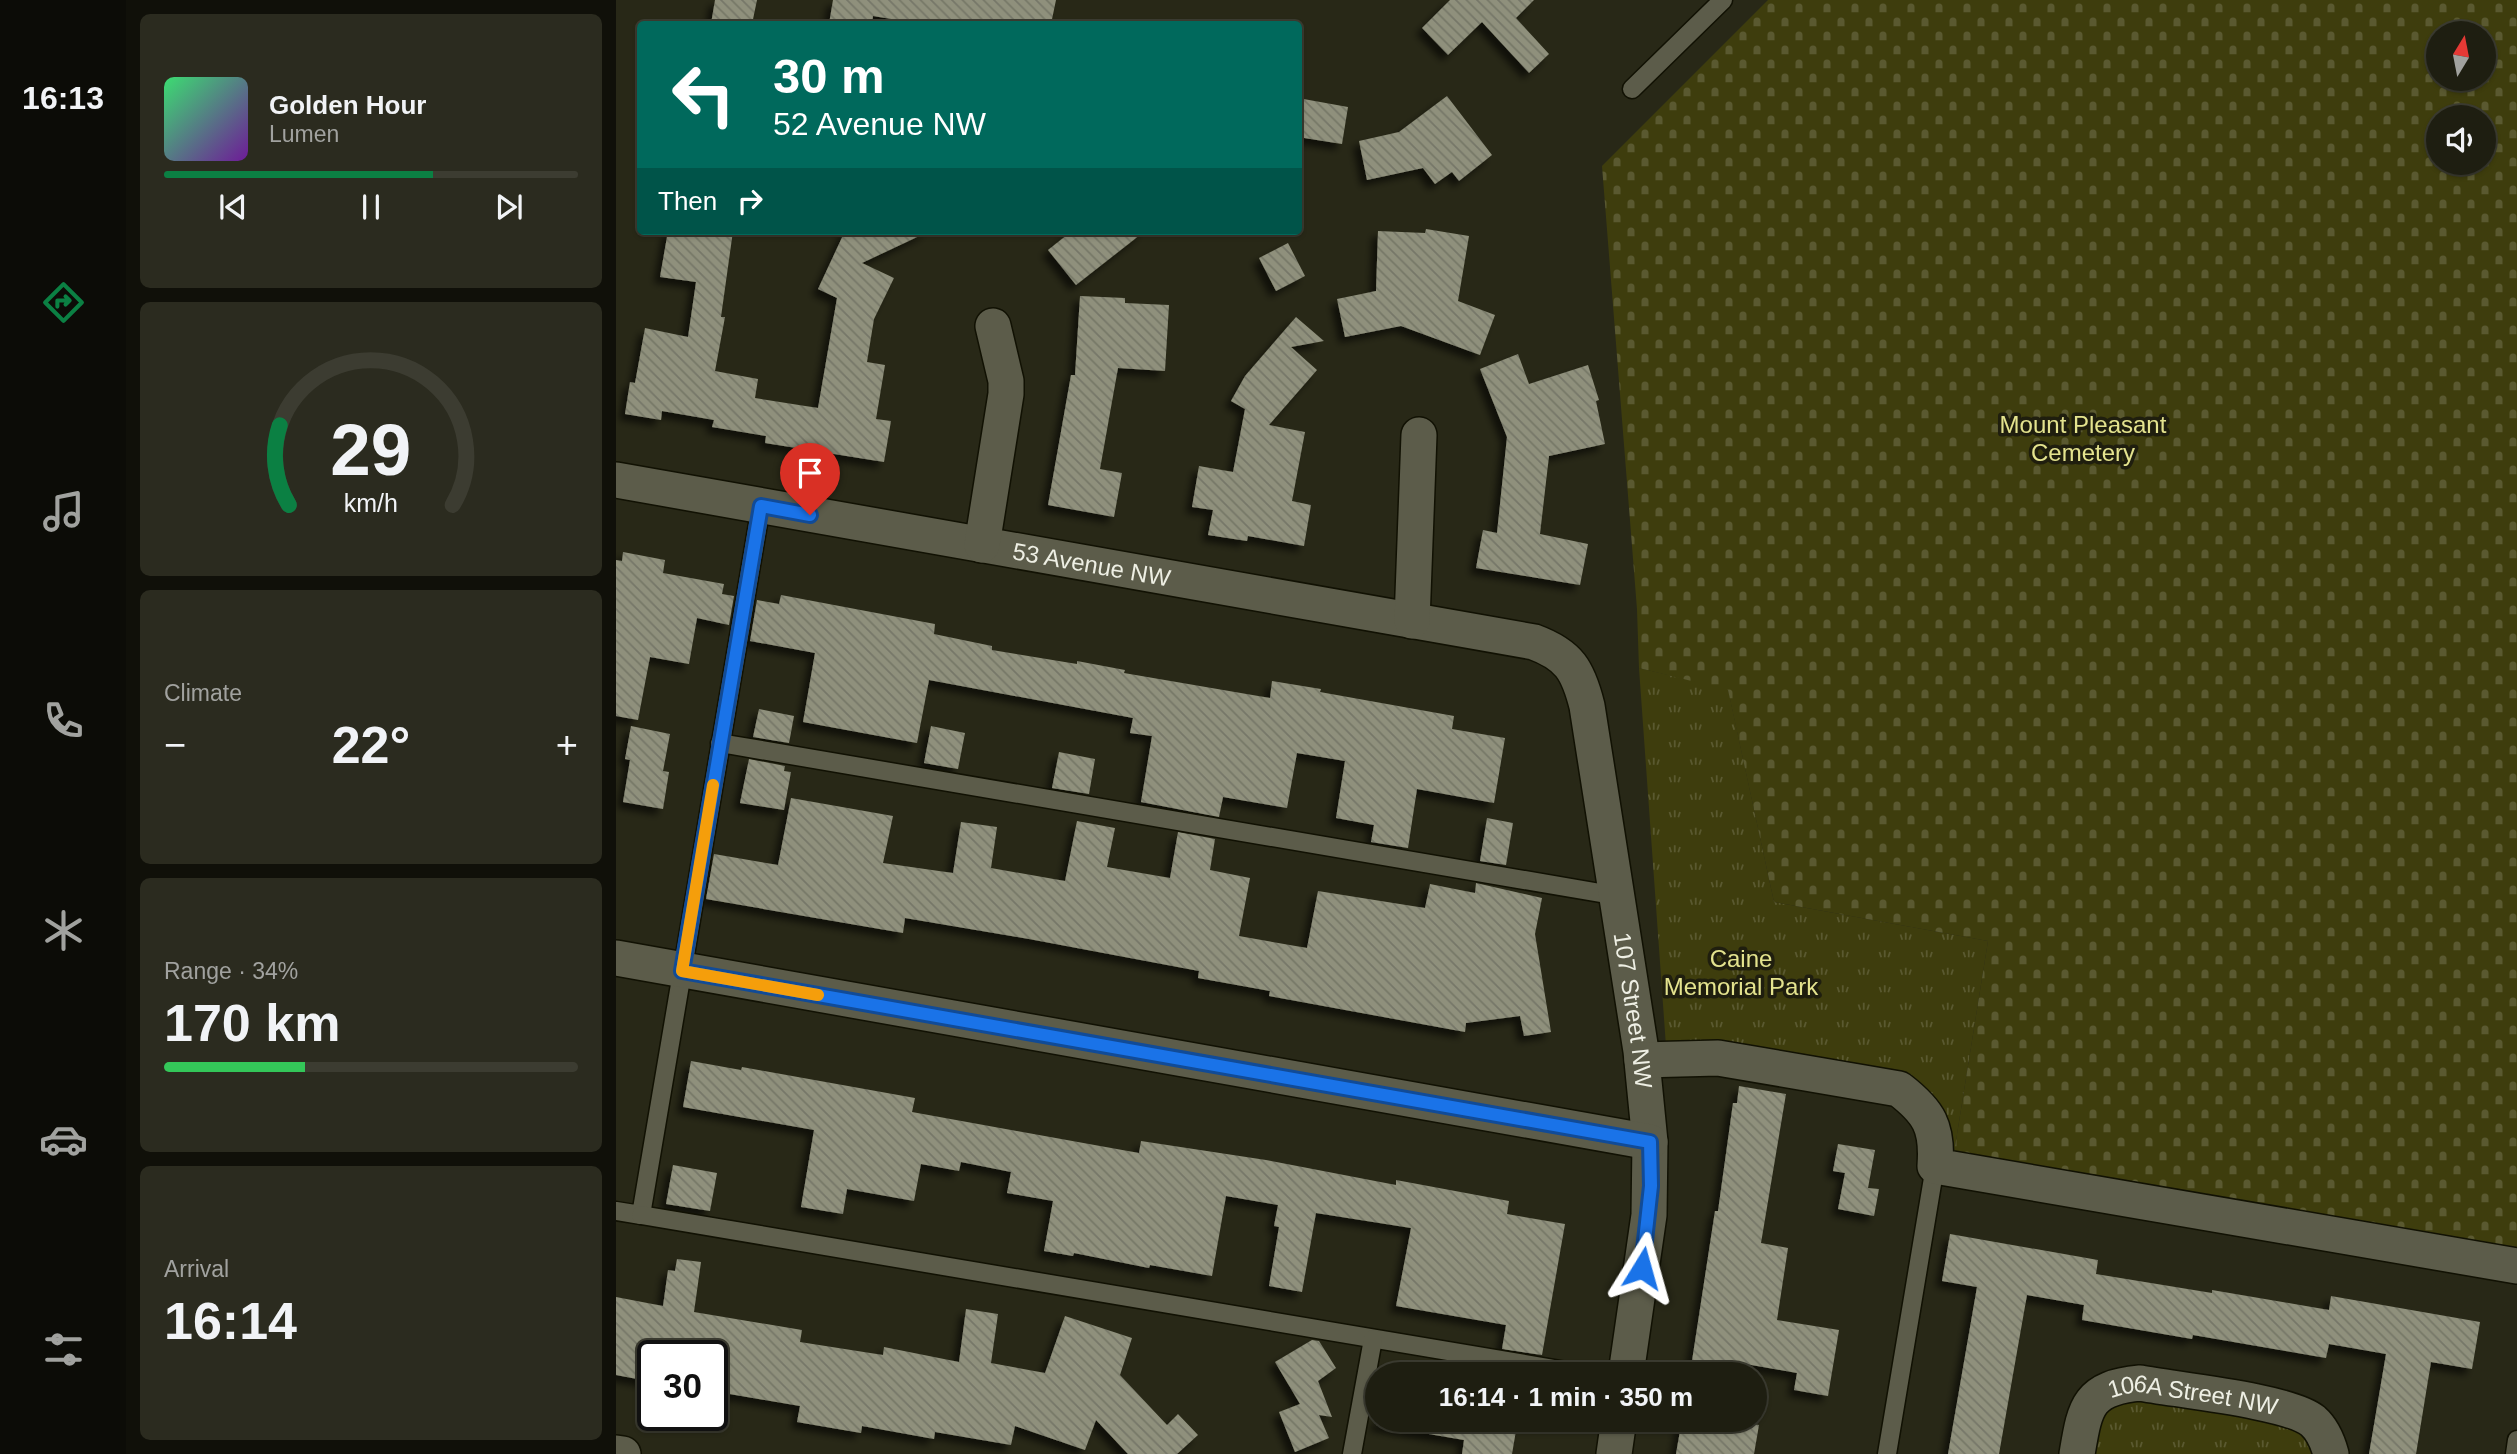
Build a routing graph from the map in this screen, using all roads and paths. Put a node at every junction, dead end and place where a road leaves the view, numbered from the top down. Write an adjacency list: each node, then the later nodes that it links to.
1 (1723, 0): 2 (lane)
2 (1632, 89)
3 (993, 326): 7 (street)
4 (1419, 435): 8 (street)
5 (616, 480): 6 (street, 53 Avenue NW)
6 (761, 506): 7 (street, 53 Avenue NW); 10 (lane)
7 (982, 545): 8 (street, 53 Avenue NW)
8 (1412, 621): 9 (street, 53 Avenue NW)
9 (1563, 656): 11 (street, 107 Street NW)
10 (720, 743): 11 (lane); 13 (lane)
11 (1618, 897): 14 (street, 107 Street NW)
12 (616, 958): 13 (street)
13 (682, 971): 15 (street); 18 (lane)
14 (1642, 1060): 15 (street, 107 Street NW); 16 (street)
15 (1650, 1142): 22 (street, 107 Street NW)
16 (1935, 1166): 19 (street); 29 (lane)
17 (616, 1211): 18 (lane)
18 (641, 1215): 20 (lane)
19 (2517, 1266)
20 (1373, 1339): 21 (lane); 27 (lane)
21 (1512, 1362)
22 (1628, 1362)
23 (1617, 1432): 28 (street)
24 (2517, 1440): 32 (lane)
25 (616, 1453): 26 (street)
26 (623, 1454)
27 (1352, 1454)
28 (1614, 1454)
29 (1887, 1454)
30 (2077, 1454): 31 (street, 106A Street NW)
31 (2331, 1454)
32 (2515, 1454)

